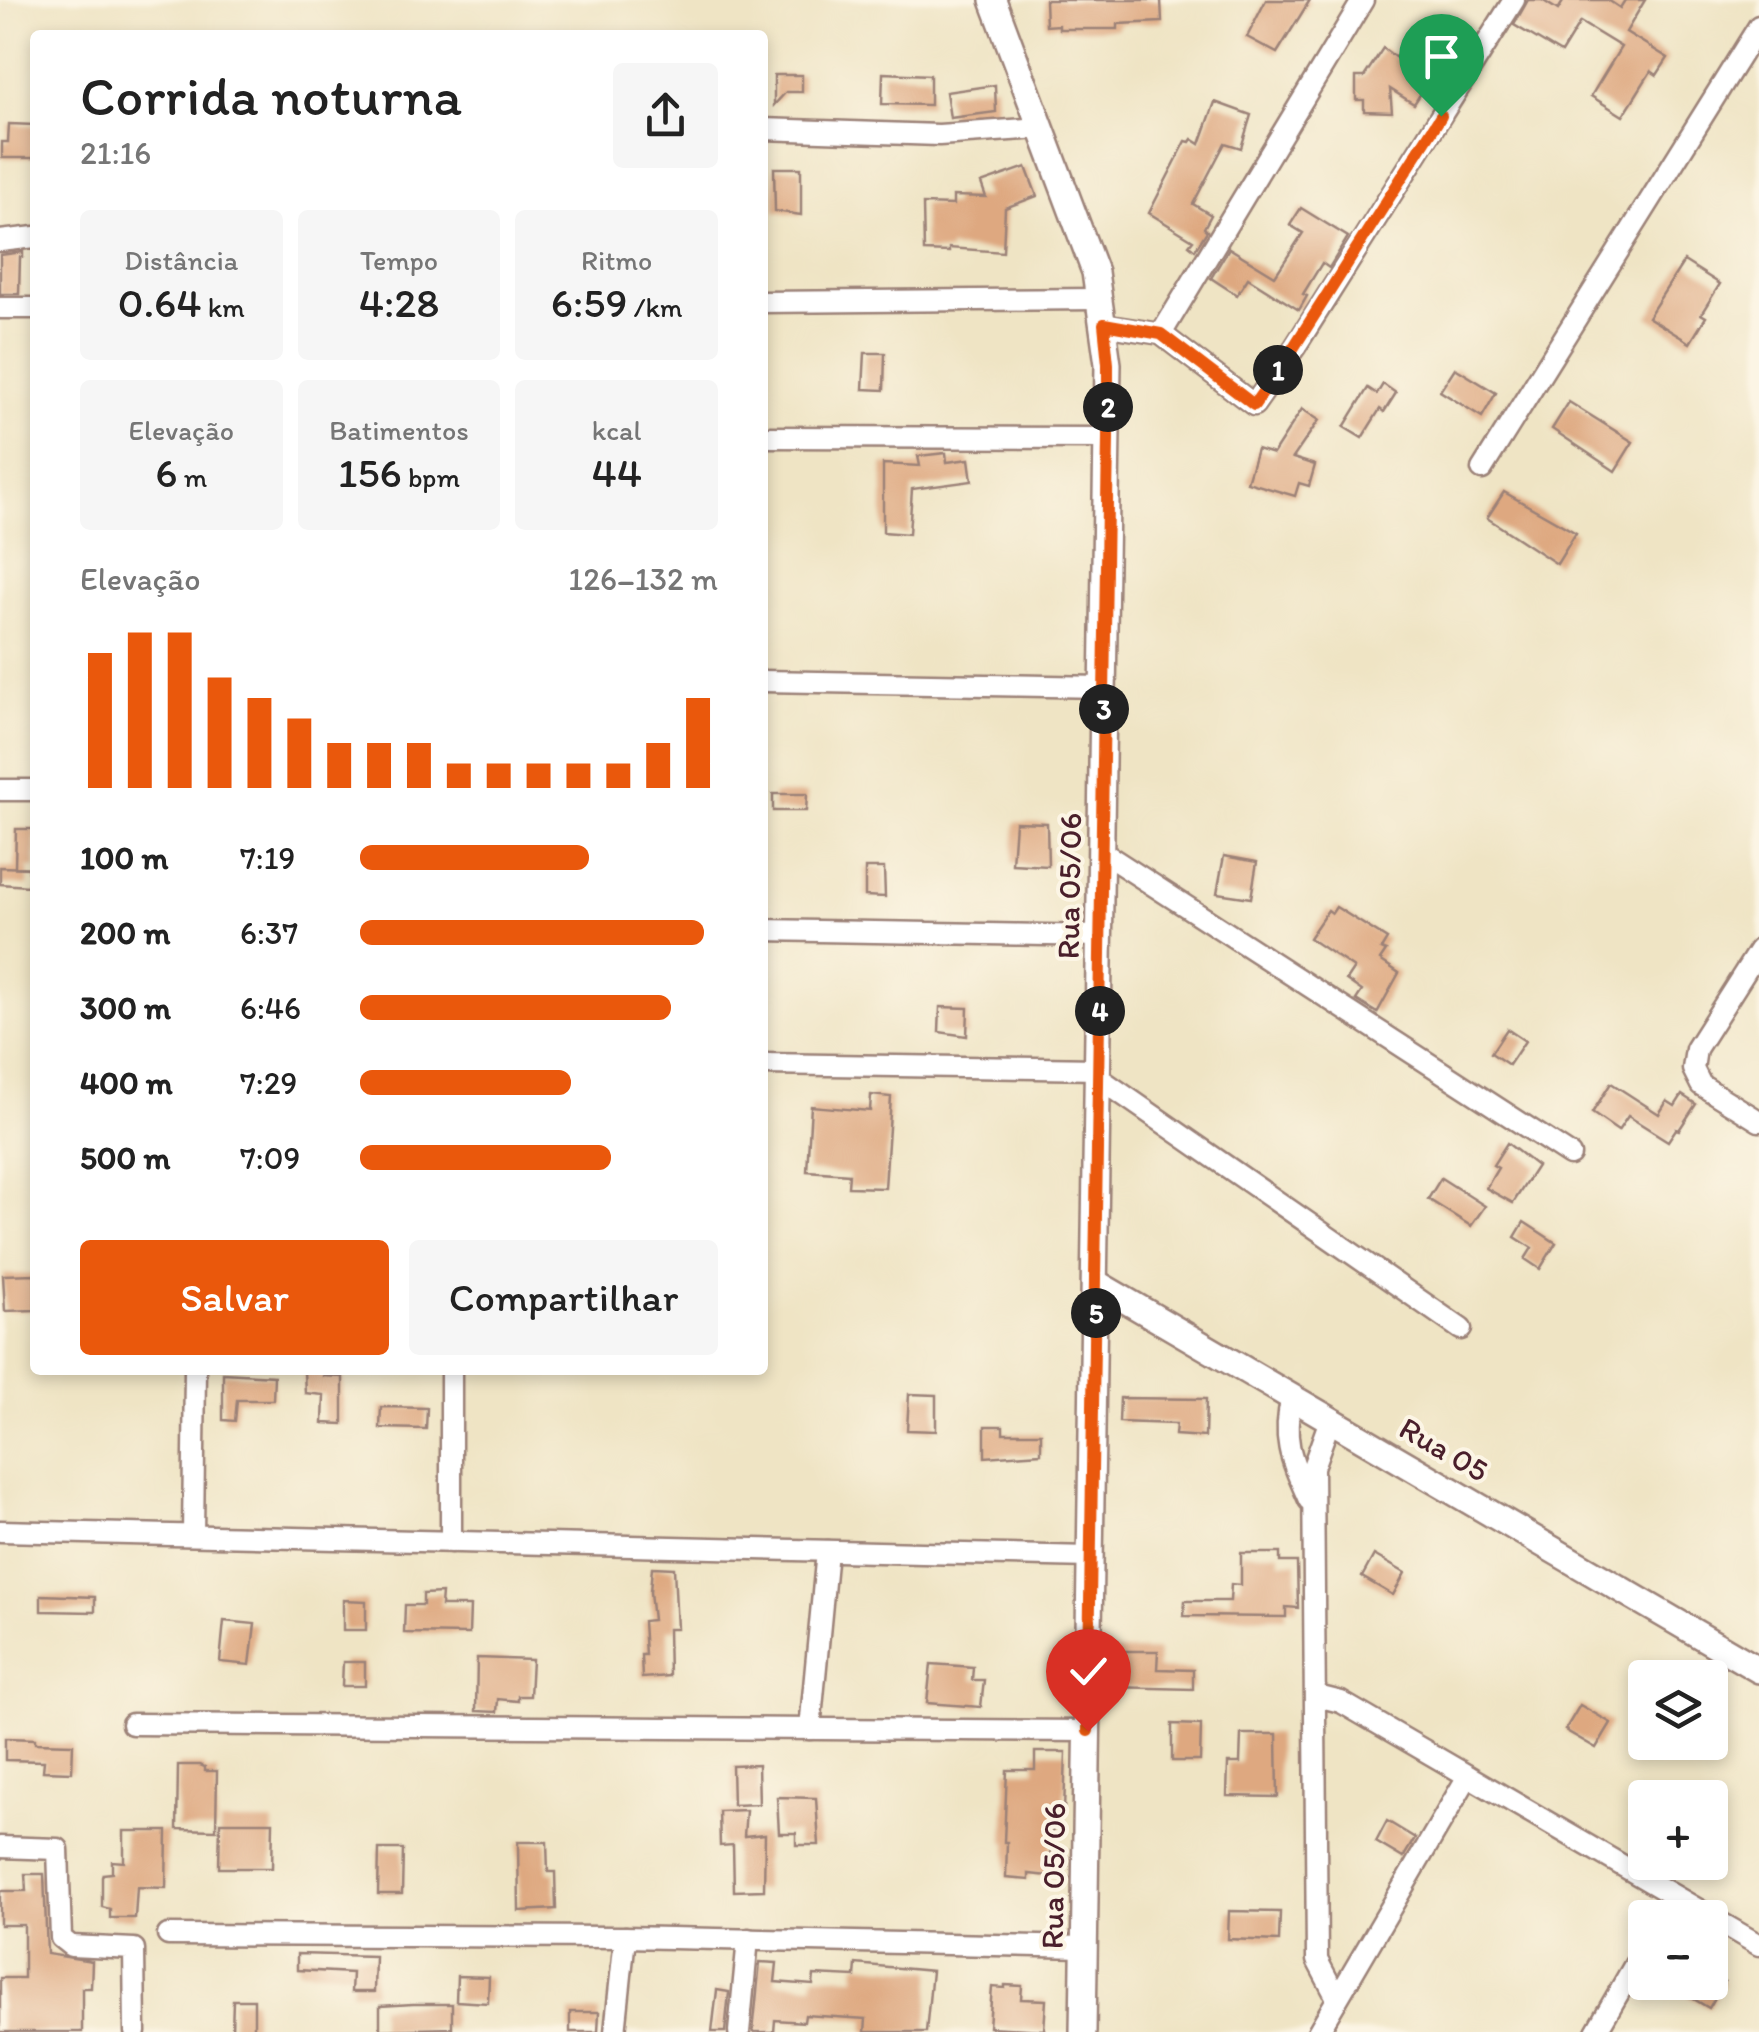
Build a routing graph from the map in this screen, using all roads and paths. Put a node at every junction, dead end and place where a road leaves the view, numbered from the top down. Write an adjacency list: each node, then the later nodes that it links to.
1 (993, 0): 5 (street, Rua 05/06)
2 (1363, 0): 14 (street)
3 (1514, 0): 14 (street)
4 (1759, 26): 17 (street)
5 (1040, 128): 6 (street); 9 (street, Rua 05/06)
6 (768, 129)
7 (30, 238): 8 (street)
8 (0, 241)
9 (1099, 298): 10 (street); 13 (street, Rua 05/06)
10 (768, 302)
11 (0, 308): 12 (street)
12 (30, 308)
13 (1104, 324): 14 (street); 16 (street, Rua 05/06)
14 (1161, 334)
15 (768, 437): 16 (street)
16 (1108, 438): 19 (street, Rua 05/06)
17 (1482, 469)
18 (768, 680): 19 (street)
19 (1104, 687): 22 (street, Rua 05/06)
20 (0, 790): 21 (street)
21 (30, 790)
22 (1102, 852): 24 (street, Rua 05/06); 29 (street)
23 (768, 930): 24 (street)
24 (1101, 936): 27 (street, Rua 05/06)
25 (1759, 950): 28 (street)
26 (768, 1064): 27 (street)
27 (1099, 1073): 30 (street, Rua 05/06); 31 (street)
28 (1759, 1121)
29 (1570, 1155)
30 (1096, 1283): 34 (street, Rua 05); 41 (street, Rua 05/06)
31 (1462, 1328)
32 (195, 1375): 38 (street)
33 (451, 1375): 39 (street)
34 (1292, 1397): 35 (street, Rua 05); 36 (street)
35 (1330, 1420): 36 (street); 42 (street, Rua 05)
36 (1314, 1509): 43 (street)
37 (0, 1531): 38 (street)
38 (193, 1536): 39 (street)
39 (451, 1542): 40 (street)
40 (827, 1551): 41 (street); 45 (street)
41 (1092, 1557): 46 (street, Rua 05/06)
42 (1759, 1670)
43 (1317, 1696): 47 (street); 57 (street)
44 (132, 1724): 45 (street)
45 (810, 1729): 46 (street)
46 (1088, 1731): 55 (street, Rua 05/06)
47 (1468, 1776): 49 (street); 57 (street)
48 (0, 1848): 58 (street)
49 (1674, 1896): 50 (street); 54 (street)
50 (1672, 1900)
51 (168, 1935): 52 (street)
52 (625, 1936): 53 (street); 59 (street)
53 (748, 1939): 55 (street); 60 (street)
54 (1759, 1945)
55 (1084, 1947): 61 (street, Rua 05/06)
56 (1628, 1976): 63 (street)
57 (1337, 1998): 62 (street)
58 (135, 2032)
59 (615, 2032)
60 (739, 2032)
61 (1083, 2032)
62 (1318, 2032)
63 (1596, 2032)

